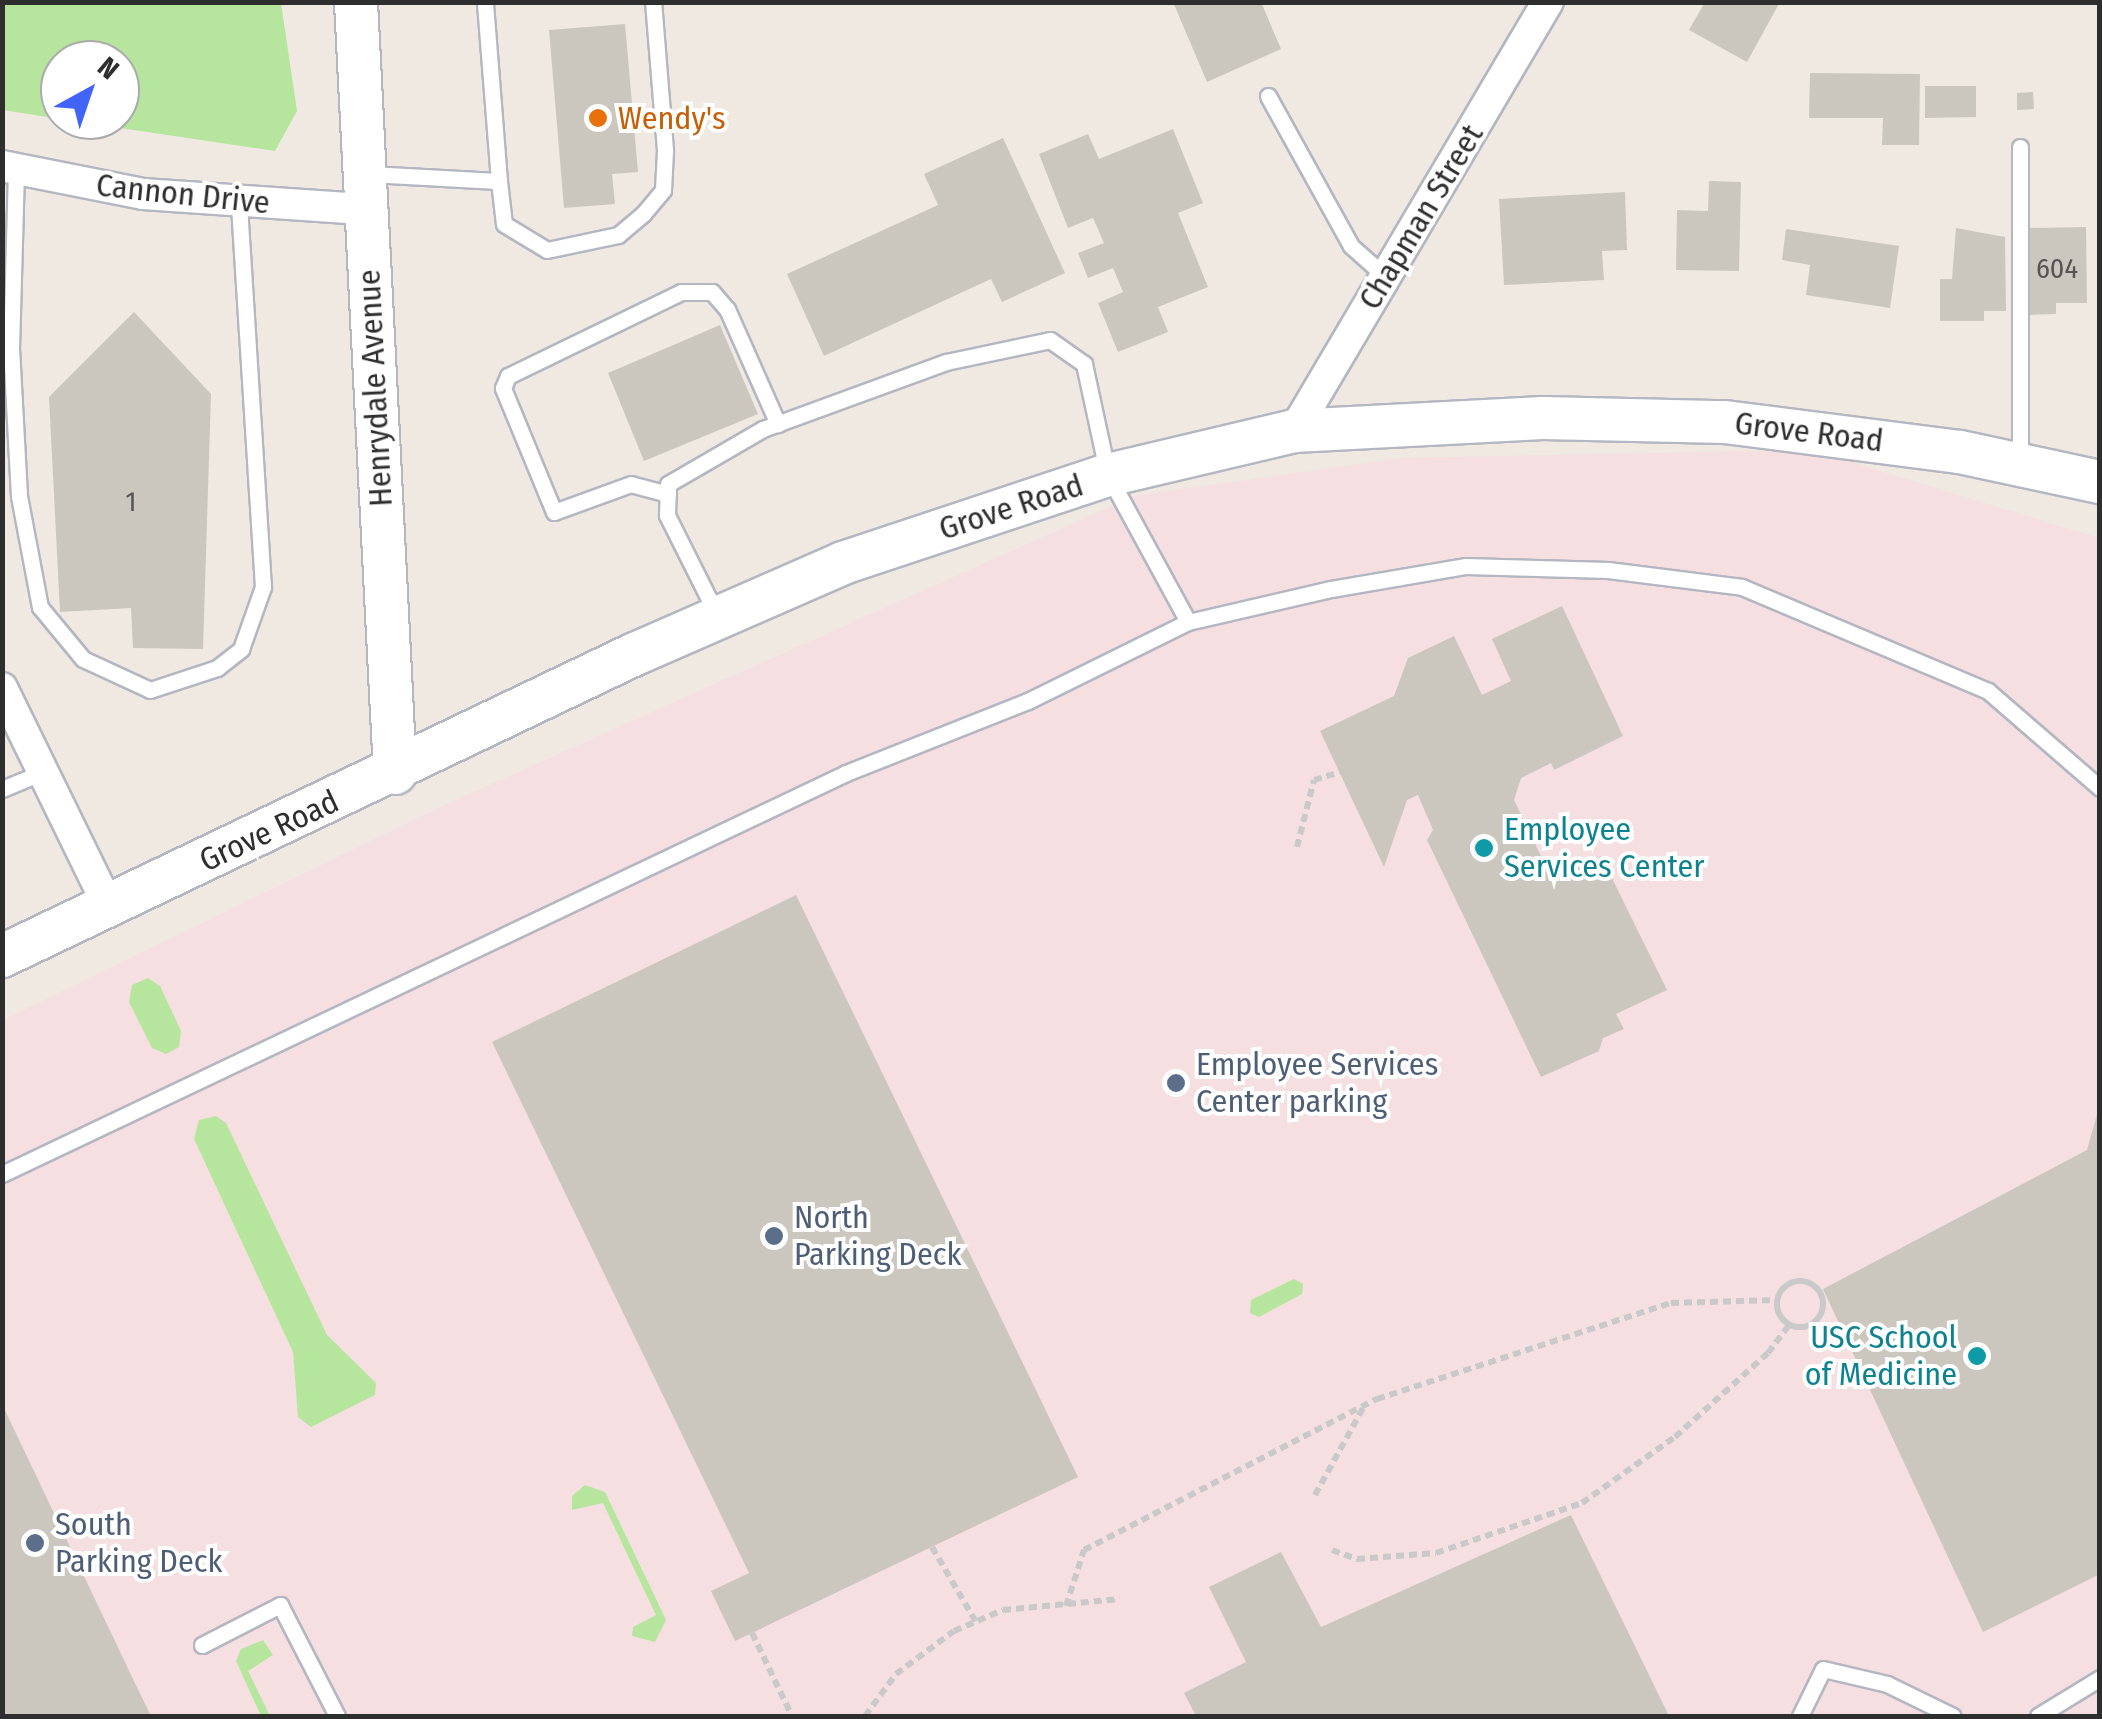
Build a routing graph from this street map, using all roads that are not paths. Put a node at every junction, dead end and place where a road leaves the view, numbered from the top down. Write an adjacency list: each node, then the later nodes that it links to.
1 (356, 2): 9 (main road, Henrydale Avenue)
2 (485, 2): 8 (lane)
3 (654, 2): 8 (lane)
4 (1548, 2): 11 (street, Chapman Street)
5 (1268, 96): 11 (lane)
6 (2020, 147): 14 (lane)
7 (9, 168): 10 (street, Cannon Drive); 10 (lane)
8 (498, 181): 9 (lane)
9 (364, 192): 10 (street, Cannon Drive); 22 (main road, Henrydale Avenue)
10 (239, 200)
11 (1386, 277): 13 (street, Chapman Street)
12 (778, 424): 15 (lane); 17 (lane); 17 (lane)
13 (1294, 432): 14 (main road, Grove Road); 15 (main road, Grove Road)
14 (2019, 464): 16 (main road, Grove Road)
15 (1108, 475): 18 (main road, Grove Road); 19 (lane)
16 (2100, 482)
17 (668, 494): 18 (lane)
18 (718, 618): 22 (main road, Grove Road)
19 (1188, 622): 23 (lane); 27 (lane)
20 (2, 688): 21 (street)
21 (43, 772): 24 (lane); 25 (street)
22 (395, 773): 25 (main road, Grove Road)
23 (2100, 788)
24 (2, 789)
25 (109, 906): 26 (main road, Grove Road)
26 (2, 956)
27 (2, 1174)
28 (202, 1646): 30 (lane)
29 (2100, 1678): 33 (lane)
30 (336, 1716)
31 (1800, 1716): 32 (lane)
32 (1953, 1716)
33 (2044, 1716)

